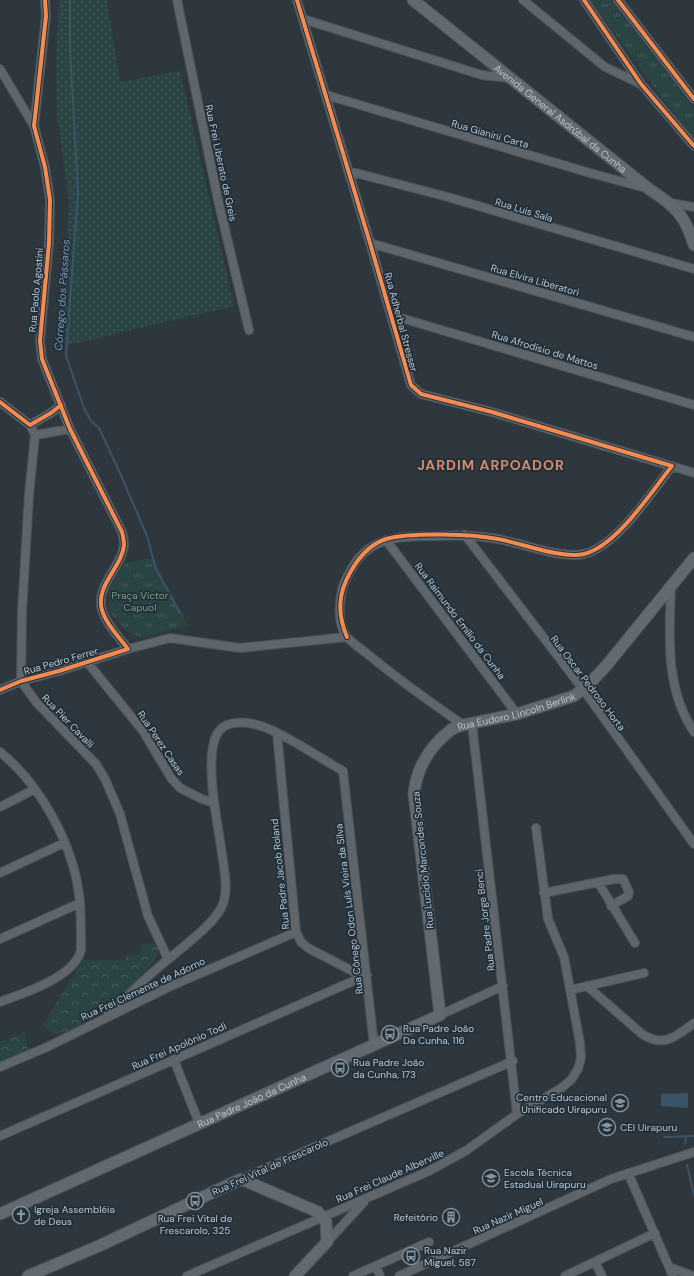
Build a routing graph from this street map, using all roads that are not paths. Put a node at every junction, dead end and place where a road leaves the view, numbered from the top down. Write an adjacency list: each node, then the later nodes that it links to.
1 (46, 0): 14 (street, Rua Paolo Agostini)
2 (177, 0): 24 (street, Rua Frei Liberato de Greis)
3 (296, 0): 8 (street, Rua Adherbal Stresser)
4 (414, 0): 10 (street, Avenida General Asdrúbal da Cunha)
5 (523, 0): 11 (street)
6 (584, 0): 11 (street)
7 (618, 0): 13 (street)
8 (303, 19): 10 (street); 12 (street, Rua Adherbal Stresser)
9 (0, 69): 14 (street)
10 (510, 78): 17 (street, Avenida General Asdrúbal da Cunha)
11 (641, 84): 15 (street)
12 (326, 95): 16 (street, Rua Adherbal Stresser); 17 (street, Rua Gianini Carta)
13 (694, 100)
14 (34, 126): 27 (street, Rua Paolo Agostini)
15 (694, 146)
16 (348, 170): 20 (street, Rua Adherbal Stresser); 22 (street, Rua Luís Sala)
17 (649, 189): 18 (street, Avenida General Asdrúbal da Cunha)
18 (671, 203): 19 (street); 21 (street, Avenida General Asdrúbal da Cunha)
19 (694, 207)
20 (370, 243): 23 (street, Rua Adherbal Stresser); 25 (street, Rua Elvira Liberatori)
21 (694, 245)
22 (694, 269)
23 (391, 315): 28 (street, Rua Afrodísio de Mattos); 32 (street, Rua Adherbal Stresser)
24 (249, 330)
25 (694, 337)
26 (0, 402): 29 (street)
27 (61, 405): 29 (street); 30 (street, Rua Paolo Agostini)
28 (694, 405)
29 (30, 425): 31 (street)
30 (70, 429): 31 (street); 39 (street, Rua Paolo Agostini)
31 (35, 435): 41 (street)
32 (672, 466): 33 (street, Rua Adherbal Stresser); 34 (street)
33 (694, 473)
34 (465, 535): 35 (street); 42 (street, Rua Oscar Pedroso Horta)
35 (386, 540): 38 (street); 44 (street, Rua Raimundo Emílio da Cunha)
36 (694, 558): 37 (street, Rua Eudoro Lincoln Berlink)
37 (671, 588): 42 (street, Rua Eudoro Lincoln Berlink); 46 (street)
38 (347, 637): 39 (street, Rua Pedro Ferrer); 45 (street, Rua Eudoro Lincoln Berlink)
39 (128, 649): 40 (street, Rua Pedro Ferrer)
40 (87, 662): 41 (street, Rua Pedro Ferrer); 50 (street, Rua Perez Casas)
41 (21, 681): 43 (street, Rua Pedro Ferrer); 63 (street, Rua Pier Cavalli)
42 (583, 689): 44 (street, Rua Eudoro Lincoln Berlink); 54 (street, Rua Oscar Pedroso Horta)
43 (0, 690)
44 (517, 714): 45 (street, Rua Eudoro Lincoln Berlink)
45 (467, 724): 66 (street, Rua Padre Jorge Benci); 70 (street, Rua Lucídio Marcondes Souza)
46 (694, 732)
47 (276, 733): 50 (street); 60 (street, Rua Padre Jacob Roland); 65 (street, Rua Cônego Odon Luís Vieira da Silva)
48 (0, 752): 49 (street)
49 (35, 789): 51 (street); 53 (street)
50 (214, 803): 63 (street)
51 (0, 807)
52 (536, 828): 57 (street, Rua Frei Claude Alberville)
53 (64, 843): 55 (street); 58 (street)
54 (694, 844)
55 (0, 873)
56 (598, 882): 57 (street); 59 (street); 59 (street)
57 (544, 893): 68 (street, Rua Frei Claude Alberville)
58 (80, 904): 61 (street); 69 (street)
59 (612, 906): 62 (street)
60 (296, 932): 65 (street, Rua Padre Jacob Roland); 71 (street, Rua Frei Clemente de Adorno)
61 (0, 939)
62 (635, 943)
63 (168, 959): 71 (street)
64 (644, 973): 67 (street)
65 (365, 976): 73 (street, Rua Cônego Odon Luís Vieira da Silva); 74 (street, Rua Frei Apolônio Todi)
66 (503, 986): 70 (street, Rua Padre João da Cunha); 75 (street, Rua Padre Jorge Benci)
67 (587, 986): 68 (street); 72 (street)
68 (570, 990): 77 (street, Rua Frei Claude Alberville)
69 (0, 1002)
70 (440, 1015): 73 (street, Rua Padre João da Cunha)
71 (106, 1017): 76 (street, Rua Frei Clemente de Adorno)
72 (694, 1023)
73 (374, 1045): 78 (street, Rua Padre João da Cunha)
74 (174, 1060): 78 (street); 79 (street, Rua Frei Apolônio Todi)
75 (512, 1061): 77 (street, Rua Padre Jorge Benci); 82 (street, Rua Frei Vital de Frescarolo)
76 (0, 1067)
77 (517, 1114): 83 (street, Rua Frei Claude Alberville)
78 (199, 1123): 84 (street, Rua Padre João da Cunha)
79 (0, 1136)
80 (694, 1152): 81 (street, Rua Nazir Miguel)
81 (628, 1173): 86 (street); 97 (street, Rua Nazir Miguel)
82 (241, 1179): 85 (street); 92 (street, Rua Frei Vital de Frescarolo)
83 (366, 1200): 85 (street, Rua Frei Claude Alberville); 87 (street)
84 (0, 1214)
85 (323, 1217): 87 (street); 93 (street, Rua Frei Claude Alberville)
86 (655, 1233): 89 (street); 91 (street)
87 (327, 1242): 94 (street)
88 (429, 1242): 90 (street)
89 (596, 1262): 98 (street); 99 (street)
90 (376, 1266): 95 (street); 96 (street)
91 (669, 1267): 100 (street); 101 (street)
92 (28, 1276)
93 (187, 1276)
94 (295, 1276)
95 (354, 1276)
96 (380, 1276)
97 (399, 1276)
98 (565, 1276)
99 (602, 1276)
100 (673, 1276)
101 (693, 1276)

